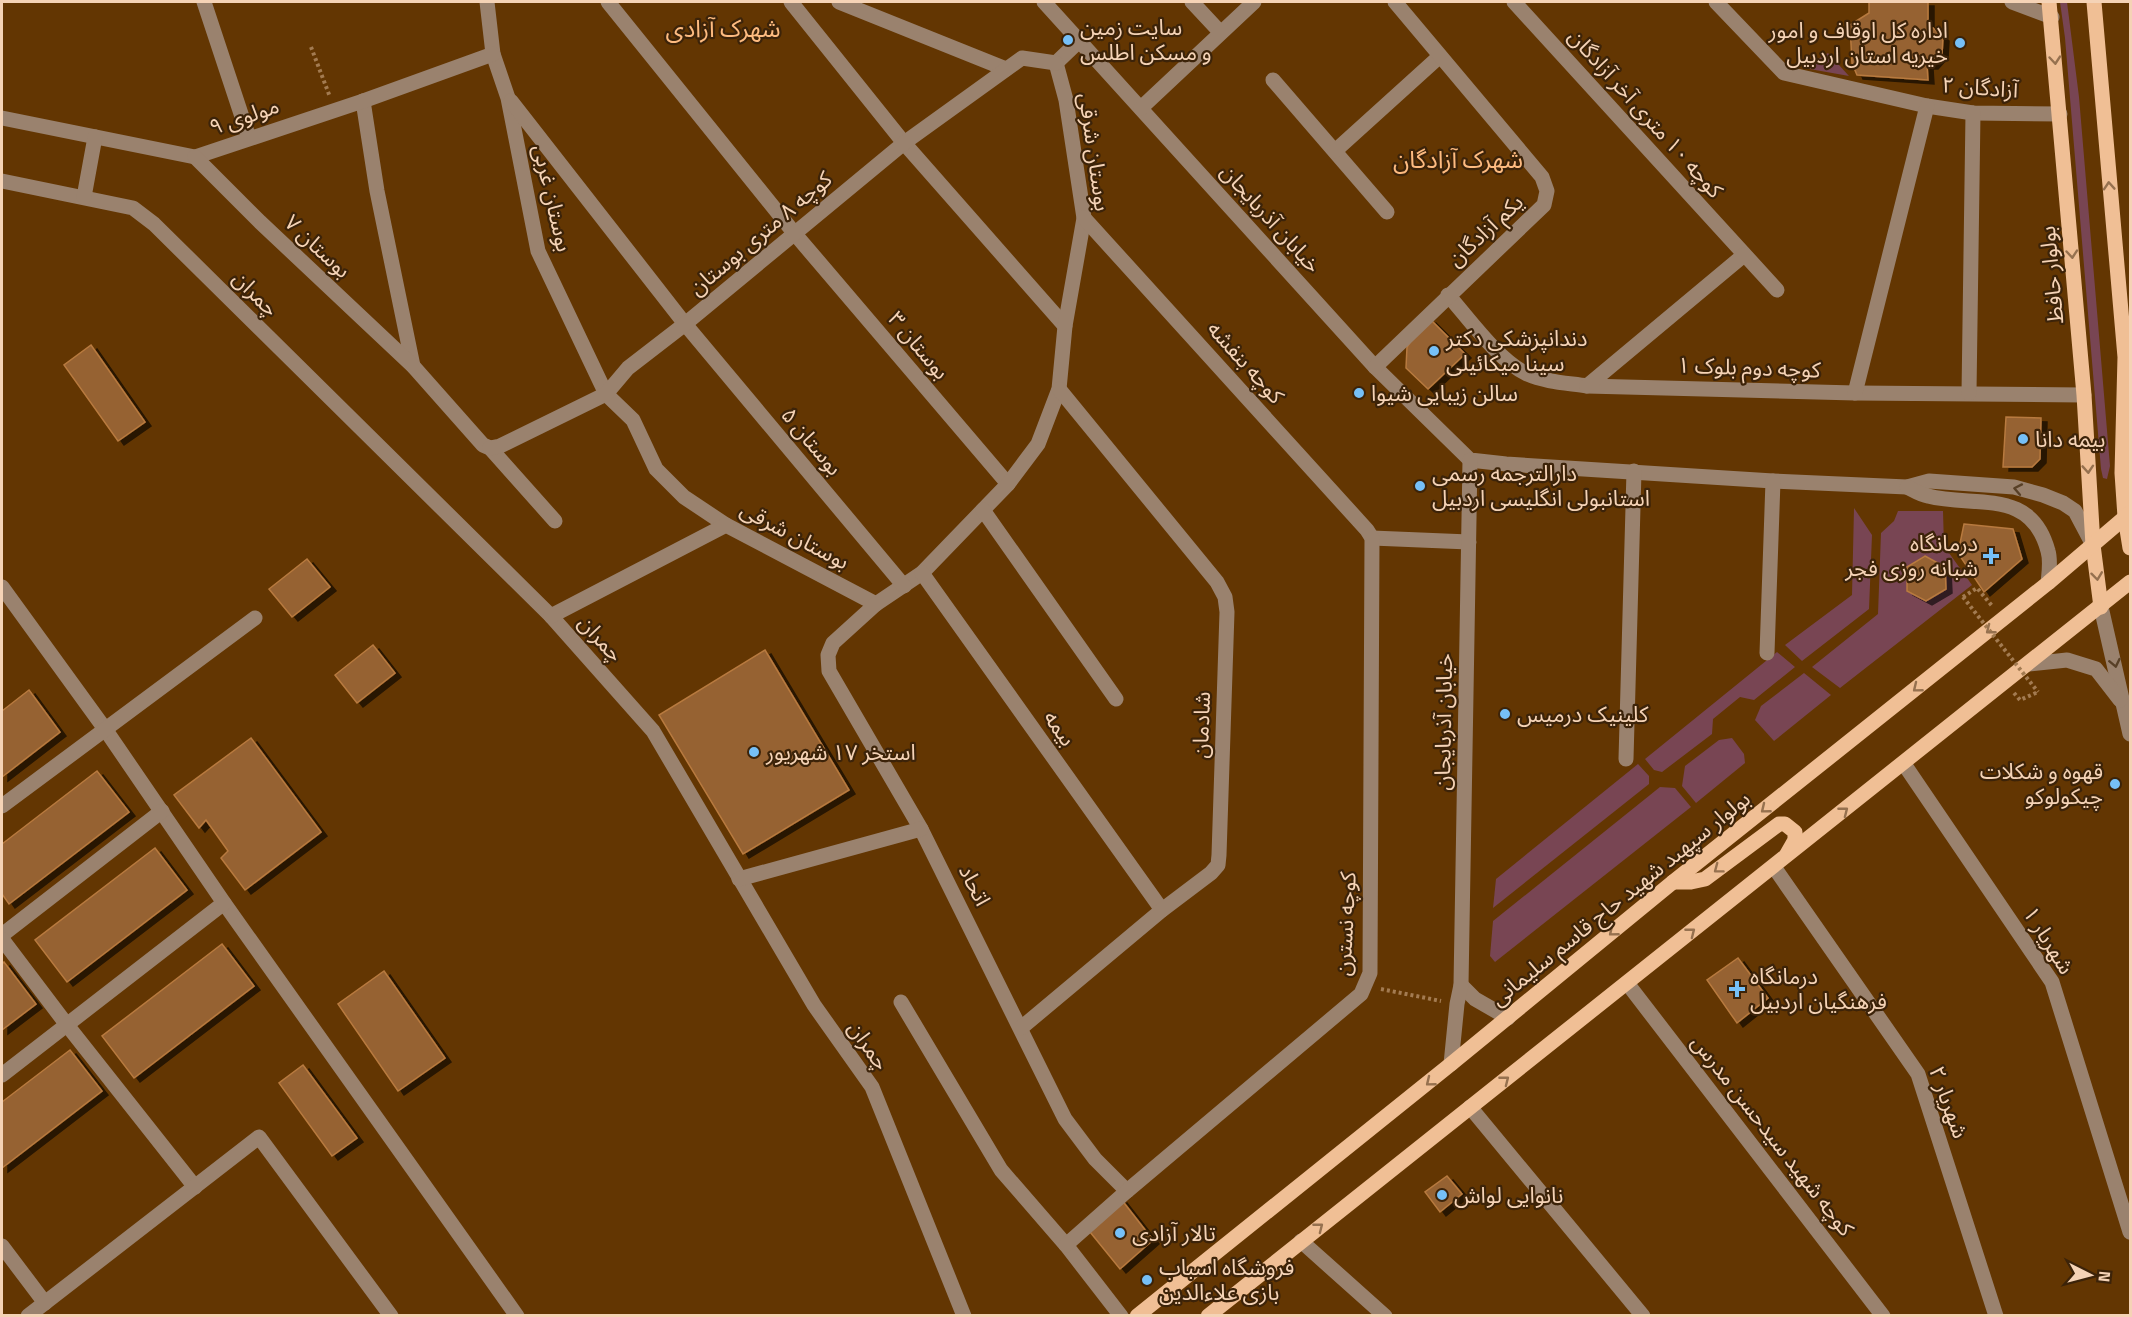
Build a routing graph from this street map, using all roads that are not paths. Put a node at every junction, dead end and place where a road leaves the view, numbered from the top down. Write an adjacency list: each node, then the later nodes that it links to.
1 (204, 2): 32 (street)
2 (488, 2): 19 (street, بوستان غربی)
3 (608, 2): 40 (street, بوستان ۳)
4 (791, 2): 33 (street)
5 (840, 2): 16 (street)
6 (863, 2): 16 (street)
7 (1044, 2): 18 (street, خیابان آذربایجان)
8 (1192, 2): 17 (street)
9 (1254, 2): 17 (street)
10 (1395, 2): 20 (street, یکم آزادگان)
11 (1514, 2): 41 (street, کوچه ۱۰ متری آخر آزادگان)
12 (1716, 2): 26 (street, آزادگان ۲)
13 (2012, 2): 15 (street)
14 (2094, 2): 46 (main road, one-way to 14)
15 (2051, 9): 29 (main road, بولوار حافظ, one-way to 29)
16 (878, 17): 22 (street)
17 (1220, 32): 27 (street)
18 (1079, 41): 21 (street); 27 (street, خیابان آذربایجان)
19 (493, 54): 24 (street, بوستان غربی); 25 (street, مولوی ۹)
20 (1440, 56): 34 (street); 43 (street, یکم آزادگان)
21 (1056, 63): 22 (street, کوچه ۸ متری بوستان); 39 (street, بوستان شرقی)
22 (1006, 69): 33 (street, کوچه ۸ متری بوستان)
23 (1273, 80): 34 (street)
24 (508, 98): 44 (street, بوستان ۵); 54 (street, بوستان غربی)
25 (363, 101): 32 (street, مولوی ۹); 47 (street, بوستان ۷)
26 (1927, 106): 28 (street, آزادگان ۲); 52 (street)
27 (1141, 108): 48 (street, خیابان آذربایجان)
28 (1973, 113): 29 (street, آزادگان ۲); 53 (street)
29 (2060, 114): 55 (main road, بولوار حافظ, one-way to 55)
30 (2, 118): 31 (street, مولوی ۹)
31 (95, 137): 35 (street, مولوی ۹); 37 (street)
32 (249, 138): 35 (street, مولوی ۹)
33 (904, 143): 40 (street, کوچه ۸ متری بوستان); 45 (street)
34 (1335, 151): 38 (street)
35 (195, 157): 47 (street, بوستان ۷)
36 (2, 181): 37 (street, چمران)
37 (84, 197): 77 (street, چمران)
38 (1388, 212)
39 (1084, 218): 45 (street, بوستان شرقی); 66 (street, کوچه بنفشه)
40 (795, 234): 44 (street, کوچه ۸ متری بوستان); 60 (street, بوستان ۳)
41 (1744, 255): 42 (street, کوچه ۱۰ متری آخر آزادگان); 49 (street)
42 (1777, 291)
43 (1448, 295): 48 (street, یکم آزادگان); 49 (street, کوچه دوم بلوک ۱)
44 (685, 324): 54 (street, کوچه ۸ متری بوستان); 73 (street, بوستان ۵)
45 (1065, 326): 51 (street, بوستان شرقی)
46 (2125, 357): 50 (main road); 63 (main road)
47 (413, 366): 56 (street, بوستان ۷)
48 (1376, 366): 57 (street, خیابان آذربایجان)
49 (1587, 386): 52 (street, کوچه دوم بلوک ۱)
50 (2130, 386)
51 (1059, 389): 60 (street, بوستان شرقی); 94 (street, شادمان)
52 (1855, 393): 53 (street, کوچه دوم بلوک ۱)
53 (1969, 393): 55 (street, کوچه دوم بلوک ۱)
54 (606, 394): 56 (street, کوچه ۸ متری بوستان); 65 (street, بوستان شرقی)
55 (2084, 395): 68 (main road, بولوار حافظ, one-way to 68)
56 (490, 448): 64 (street, بوستان ۷)
57 (1470, 460): 58 (street); 67 (street, خیابان آذربایجان)
58 (1634, 471): 59 (street); 85 (street)
59 (1773, 481): 61 (street); 79 (street)
60 (1008, 484): 62 (street, بوستان شرقی)
61 (1907, 487): 68 (street, one-way to 61); 72 (street)
62 (983, 510): 70 (street, بوستان شرقی); 81 (street)
63 (2128, 515): 68 (main road, بولوار سپهبد شهید حاج قاسم سلیمانی); 69 (main road)
64 (555, 521)
65 (726, 525): 75 (street, بوستان شرقی); 77 (street)
66 (1372, 538): 67 (street); 106 (street, کوچه نسترن)
67 (1469, 542): 97 (street, خیابان آذربایجان)
68 (2093, 545): 72 (main road, بولوار سپهبد شهید حاج قاسم سلیمانی); 76 (main road, بولوار حافظ, one-way to 76)
69 (2130, 548)
70 (922, 573): 73 (street, بوستان شرقی); 94 (street, بیمه)
71 (2130, 582): 76 (main road)
72 (2049, 583): 92 (main road, بولوار سپهبد شهید حاج قاسم سلیمانی, one-way to 92)
73 (904, 586): 75 (street, بوستان شرقی)
74 (2, 587): 83 (street)
75 (876, 604): 89 (street, اتحاد)
76 (2101, 607): 80 (main road); 82 (street, one-way to 82)
77 (550, 616): 91 (street, چمران)
78 (255, 618): 83 (street)
79 (1767, 653)
80 (2029, 664): 82 (street); 86 (main road)
81 (1116, 699)
82 (2123, 703): 84 (street)
83 (105, 729): 87 (street); 88 (street)
84 (2130, 734)
85 (1626, 759)
86 (1904, 764): 90 (main road, one-way to 86); 107 (street, شهریار ۱)
87 (2, 806)
88 (162, 811): 93 (street); 95 (street)
89 (921, 829): 91 (street); 101 (street, اتحاد)
90 (1780, 862): 92 (main road, one-way to 92); 96 (main road, one-way to 90); 122 (street, شهریار ۲)
91 (739, 879): 115 (street, چمران)
92 (1673, 882): 99 (main road, بولوار سپهبد شهید حاج قاسم سلیمانی, one-way to 99)
93 (224, 903): 100 (street); 114 (street)
94 (1162, 910): 101 (street, شادمان)
95 (2, 937): 100 (street)
96 (1627, 983): 104 (main road, one-way to 96); 121 (street, کوچه شهید سیدحسن مدرس)
97 (1461, 985): 99 (street); 102 (street, خیابان آذربایجان)
98 (901, 1002): 109 (street)
99 (1508, 1018): 102 (main road, بولوار سپهبد شهید حاج قاسم سلیمانی)
100 (67, 1025): 103 (street); 105 (street)
101 (1021, 1028): 106 (street, اتحاد)
102 (1451, 1064): 117 (main road, بولوار سپهبد شهید حاج قاسم سلیمانی, one-way to 117)
103 (2, 1075)
104 (1470, 1107): 108 (main road, one-way to 104); 120 (street)
105 (195, 1187): 111 (street); 113 (street)
106 (1127, 1191): 109 (street, کوچه نسترن)
107 (2130, 1232)
108 (1301, 1241): 118 (main road); 119 (street)
109 (1066, 1245): 116 (street)
110 (2, 1246): 111 (street)
111 (45, 1303): 112 (street)
112 (28, 1316)
113 (392, 1316)
114 (517, 1316)
115 (964, 1316)
116 (1121, 1316)
117 (1137, 1316)
118 (1208, 1316)
119 (1385, 1316)
120 (1643, 1316)
121 (1883, 1316)
122 (1996, 1316)

